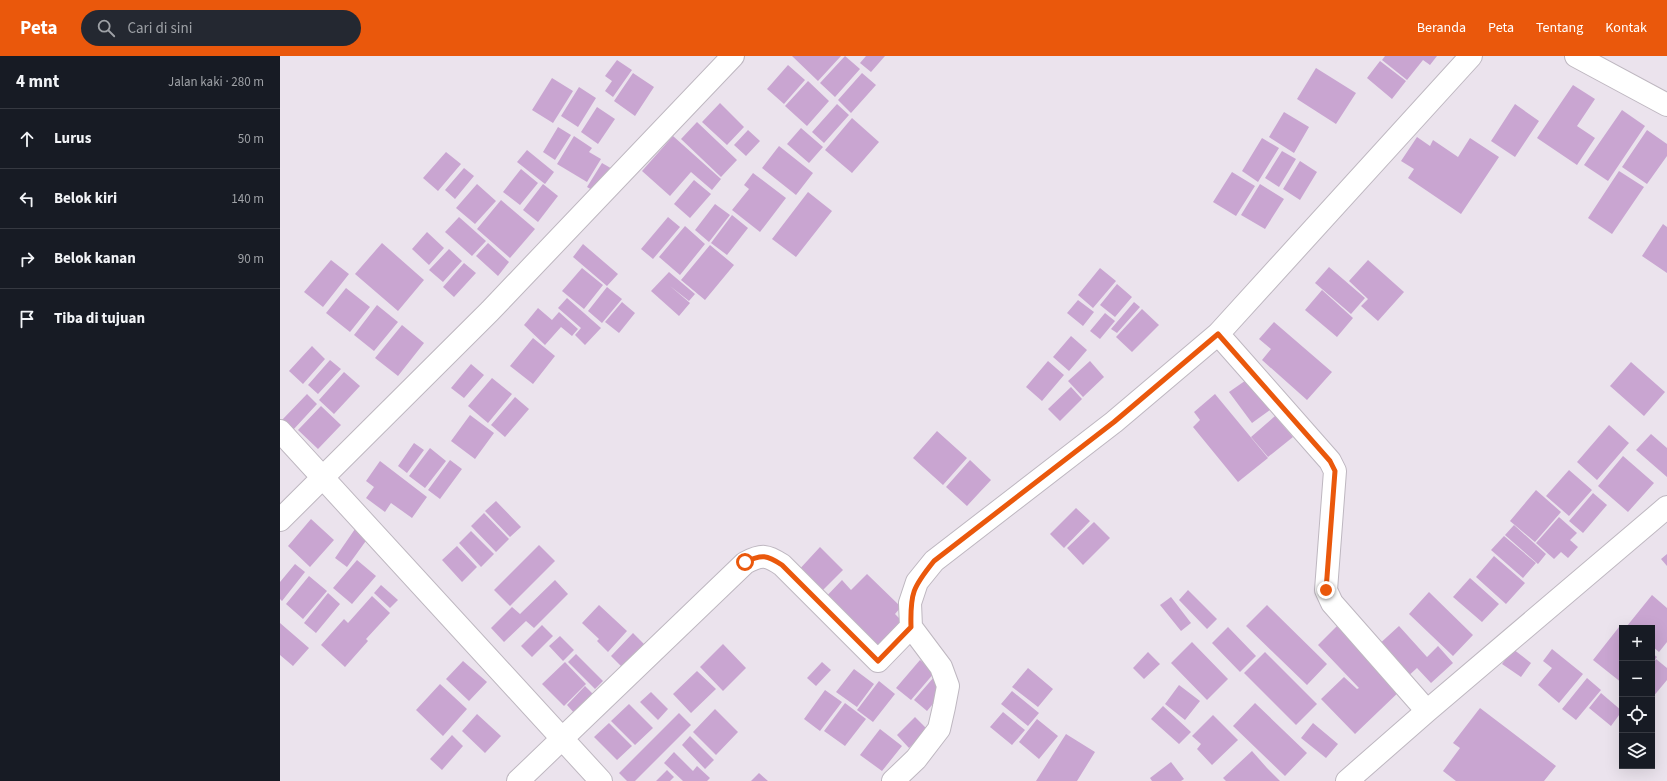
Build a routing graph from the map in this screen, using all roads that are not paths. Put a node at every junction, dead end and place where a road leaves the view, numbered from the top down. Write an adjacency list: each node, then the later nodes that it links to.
1 (733, 56): 7 (street)
2 (1471, 56): 5 (street)
3 (1586, 58): 4 (street)
4 (1667, 104)
5 (1218, 334): 10 (street); 11 (street)
6 (280, 431): 7 (street)
7 (323, 477): 9 (street); 12 (street)
8 (1667, 507): 11 (street)
9 (280, 520)
10 (911, 627): 12 (street); 15 (street)
11 (1427, 710): 16 (street)
12 (561, 739): 13 (street); 14 (street)
13 (518, 781)
14 (601, 781)
15 (893, 781)
16 (1347, 781)

